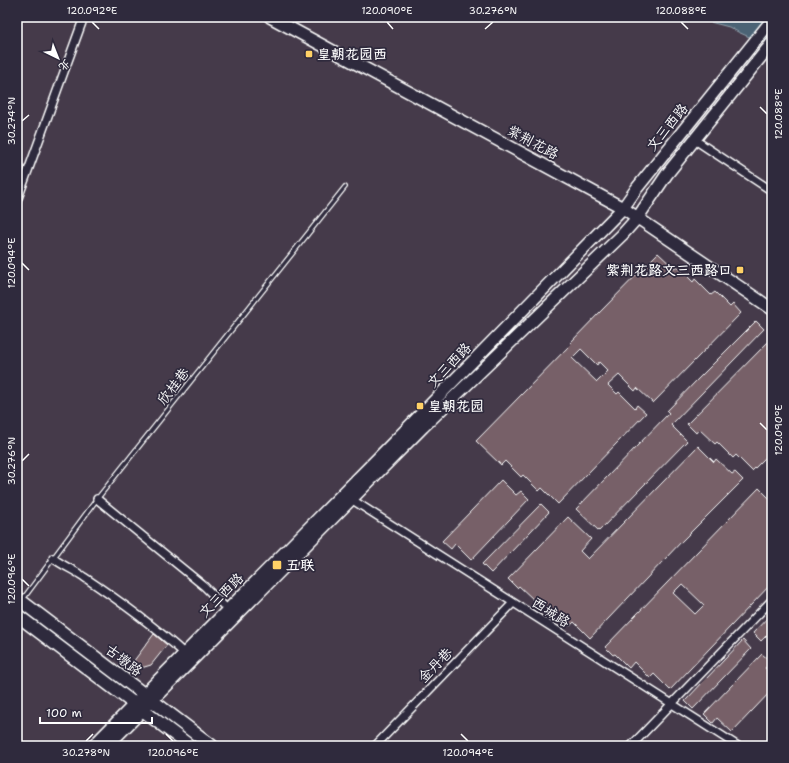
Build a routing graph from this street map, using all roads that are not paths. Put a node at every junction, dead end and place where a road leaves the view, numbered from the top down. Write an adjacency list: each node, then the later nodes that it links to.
1 (84, 17): 9 (street)
2 (270, 17): 4 (main road, 紫荆花路)
3 (772, 20): 10 (main road, 文三西路)
4 (284, 21): 10 (main road, 紫荆花路)
5 (769, 47): 6 (main road, 文三西路)
6 (695, 140): 8 (street); 11 (main road, 文三西路)
7 (345, 187): 13 (lane, 欣桂巷)
8 (772, 191)
9 (17, 201)
10 (623, 208): 11 (main road, 紫荆花路); 19 (main road, 文三西路)
11 (638, 217): 12 (main road, 紫荆花路); 14 (main road, 文三西路)
12 (772, 309)
13 (97, 499): 15 (lane, 欣桂巷); 19 (street)
14 (351, 499): 18 (street, 西城路); 22 (main road, 文三西路)
15 (53, 558): 16 (lane, 欣桂巷); 21 (street)
16 (19, 600): 22 (main road, 古墩路)
17 (772, 600): 23 (street)
18 (513, 603): 23 (street, 西城路); 29 (street, 金丹巷)
19 (228, 610): 21 (main road, 文三西路)
20 (17, 615): 24 (main road, 古墩路)
21 (185, 654): 22 (main road, 文三西路)
22 (149, 697): 24 (main road, 文三西路); 28 (main road, 古墩路)
23 (671, 704): 30 (street); 31 (street, 西城路)
24 (139, 707): 25 (main road, 文三西路); 26 (main road, 文三西路); 27 (main road, 古墩路)
25 (93, 746)
26 (107, 746)
27 (190, 746)
28 (212, 746)
29 (375, 746)
30 (631, 746)
31 (738, 746)

